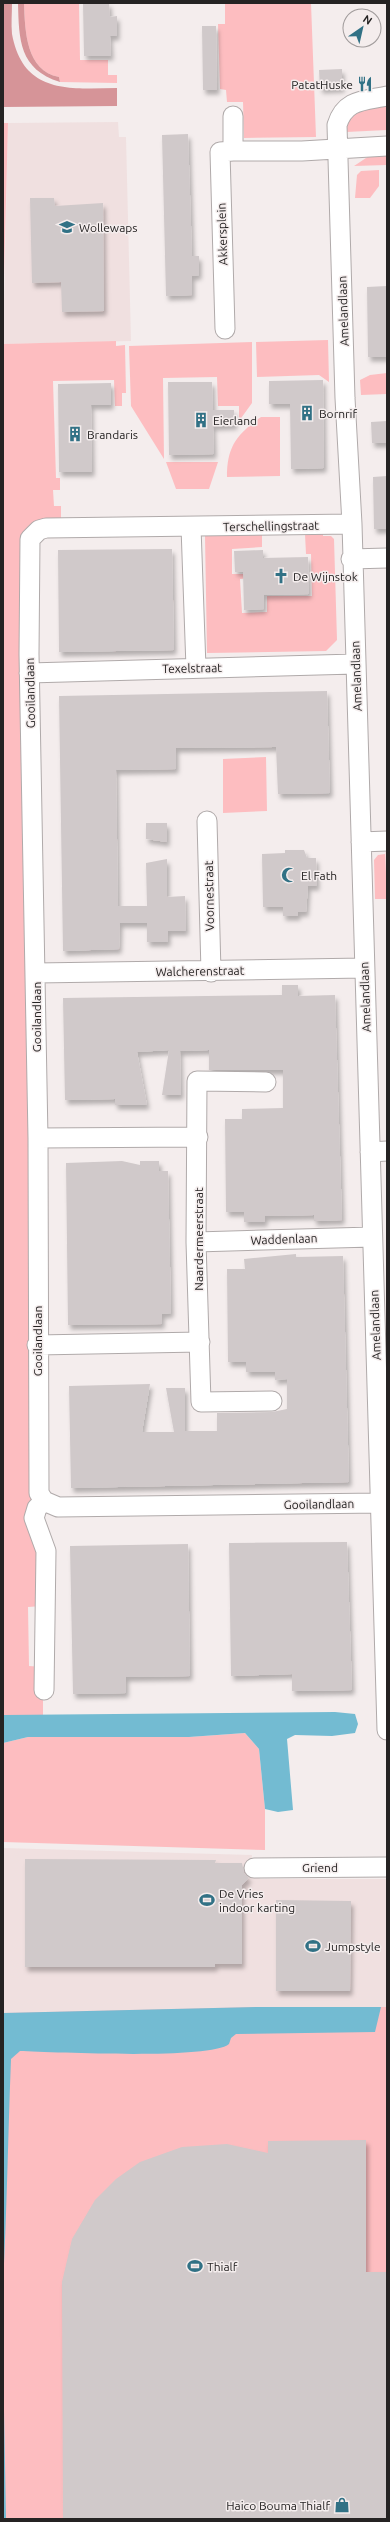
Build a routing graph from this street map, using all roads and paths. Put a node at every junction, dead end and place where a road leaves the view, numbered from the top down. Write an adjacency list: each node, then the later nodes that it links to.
1 (387, 96): 4 (street, Amelandlaan)
2 (233, 116): 5 (street)
3 (387, 146): 4 (street)
4 (338, 149): 5 (street); 7 (street, Amelandlaan)
5 (233, 151): 6 (street, Akkersplein)
6 (225, 329)
7 (352, 524): 8 (street, Terschellingstraat); 11 (street, Amelandlaan)
8 (191, 527): 9 (street, Terschellingstraat); 13 (street)
9 (35, 533): 14 (street, Gooilandlaan)
10 (387, 558): 11 (street)
11 (351, 559): 12 (street, Amelandlaan)
12 (356, 664): 13 (street, Texelstraat); 17 (street, Amelandlaan)
13 (196, 668): 14 (street, Texelstraat)
14 (29, 672): 20 (street, Gooilandlaan)
15 (208, 820): 19 (street, Voornestraat)
16 (387, 841): 17 (street)
17 (361, 842): 18 (street, Amelandlaan)
18 (364, 968): 19 (street, Walcherenstraat); 24 (street, Amelandlaan)
19 (210, 972): 20 (street, Walcherenstraat)
20 (36, 973): 23 (street, Gooilandlaan)
21 (266, 1082): 22 (street, Naardermeerstraat)
22 (198, 1137): 23 (street); 26 (street, Naardermeerstraat)
23 (38, 1138): 28 (street, Gooilandlaan)
24 (379, 1152): 25 (street, Amelandlaan)
25 (372, 1237): 26 (street, Waddenlaan); 29 (street, Amelandlaan)
26 (196, 1242): 27 (street, Naardermeerstraat)
27 (200, 1342): 28 (street); 30 (street, Naardermeerstraat)
28 (37, 1346): 32 (street, Gooilandlaan)
29 (382, 1354): 31 (street, Amelandlaan)
30 (272, 1400)
31 (383, 1476): 33 (street, Amelandlaan)
32 (44, 1501): 33 (street, Gooilandlaan); 35 (street)
33 (380, 1503): 34 (street, Amelandlaan)
34 (386, 1689): 36 (street, Amelandlaan)
35 (44, 1690)
36 (387, 1730)
37 (387, 1867): 38 (street, Griend)
38 (254, 1868)

